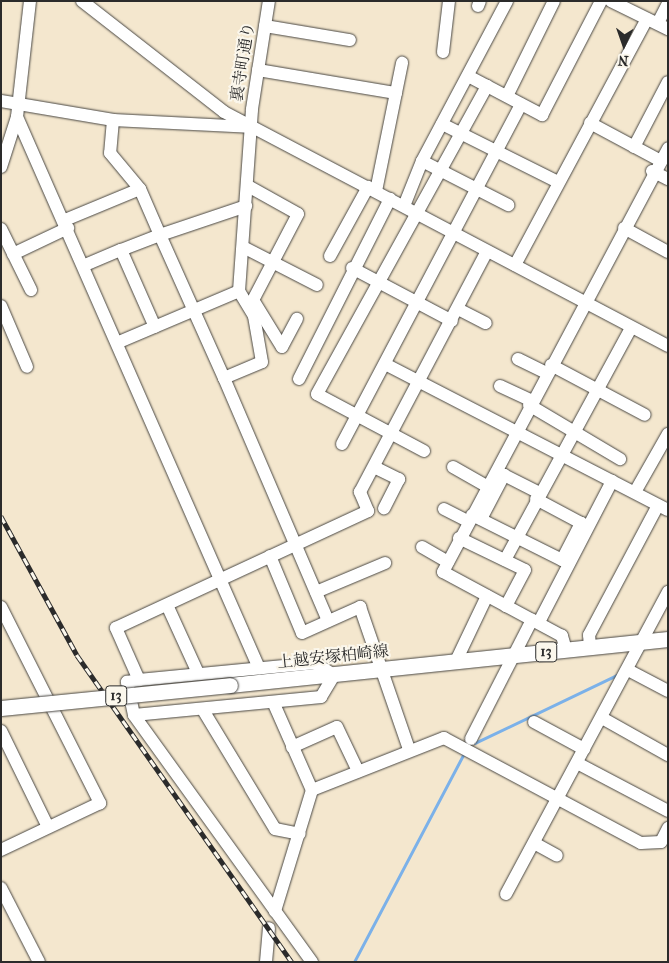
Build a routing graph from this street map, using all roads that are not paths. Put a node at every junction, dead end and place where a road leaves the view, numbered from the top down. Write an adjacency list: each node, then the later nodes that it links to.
1 (30, 1): 22 (street)
2 (82, 1): 28 (street)
3 (269, 1): 11 (street, 裏寺町通り)
4 (449, 1): 13 (street)
5 (507, 1): 16 (street)
6 (554, 1): 20 (street)
7 (601, 1): 23 (street)
8 (611, 1): 10 (street)
9 (668, 3): 10 (street)
10 (658, 24): 26 (street)
11 (265, 26): 12 (street); 15 (street, 裏寺町通り)
12 (350, 40)
13 (443, 52)
14 (402, 63): 19 (street)
15 (258, 70): 19 (street); 28 (street, 裏寺町通り)
16 (468, 76): 18 (street); 27 (street)
17 (668, 82): 30 (street)
18 (487, 86): 20 (street); 29 (street)
19 (396, 93): 42 (street)
20 (507, 96): 23 (street)
21 (1, 101): 22 (street)
22 (17, 103): 24 (street); 25 (street)
23 (521, 104): 32 (street)
24 (17, 117): 35 (street); 48 (street)
25 (113, 120): 28 (street); 41 (street)
26 (590, 123): 30 (street); 39 (street)
27 (442, 124): 29 (street); 33 (street)
28 (251, 127): 40 (street, 裏寺町通り); 42 (street)
29 (461, 131): 32 (street); 36 (street)
30 (634, 147): 34 (street)
31 (668, 148): 34 (street)
32 (497, 151): 39 (street); 43 (street)
33 (422, 161): 36 (street); 47 (street)
34 (661, 161): 37 (street)
35 (1, 167)
36 (441, 170): 43 (street); 47 (street)
37 (652, 171): 38 (street); 49 (street)
38 (668, 179)
39 (558, 182): 61 (street)
40 (248, 186): 46 (street, 裏寺町通り); 59 (street)
41 (140, 189): 48 (street); 52 (street)
42 (372, 189): 44 (street); 58 (street)
43 (479, 191): 45 (street); 51 (street)
44 (390, 199): 47 (street); 62 (street)
45 (508, 205)
46 (246, 206): 52 (street); 53 (street, 裏寺町通り)
47 (409, 209): 51 (street); 63 (street)
48 (66, 224): 57 (street); 60 (street)
49 (624, 228): 56 (street); 67 (street)
50 (1, 229): 57 (street)
51 (454, 234): 55 (street); 68 (street)
52 (160, 235): 54 (street); 71 (street)
53 (243, 247): 59 (street); 66 (street, 裏寺町通り)
54 (122, 250): 60 (street); 75 (street)
55 (487, 251): 61 (street); 70 (street)
56 (668, 252)
57 (13, 254): 65 (street)
58 (330, 256)
59 (273, 263): 64 (street); 72 (street)
60 (85, 264): 77 (street)
61 (515, 266): 67 (street)
62 (352, 268): 63 (street); 84 (street)
63 (378, 282): 68 (street); 89 (street)
64 (317, 285)
65 (31, 290)
66 (239, 291): 71 (street); 83 (street)
67 (584, 302): 76 (street); 82 (street)
68 (418, 304): 73 (street); 80 (street)
69 (1, 306): 81 (street)
70 (458, 309): 73 (street); 74 (street)
71 (194, 311): 75 (street); 83 (street)
72 (297, 319)
73 (452, 321): 85 (street)
74 (486, 324)
75 (155, 327): 77 (street)
76 (631, 328): 78 (street); 87 (street)
77 (119, 342): 117 (street)
78 (668, 346)
79 (518, 359): 82 (street)
80 (385, 364): 85 (street); 89 (street)
81 (27, 366)
82 (549, 369): 87 (street); 88 (street)
83 (224, 378): 111 (street)
84 (299, 379)
85 (420, 380): 91 (street); 94 (street)
86 (500, 386): 88 (street)
87 (596, 388): 90 (street); 92 (street)
88 (531, 403): 91 (street); 92 (street)
89 (359, 415): 94 (street); 95 (street)
90 (645, 415)
91 (517, 429): 97 (street); 102 (street)
92 (573, 431): 97 (street); 98 (street)
93 (666, 431): 103 (street)
94 (391, 434): 96 (street); 99 (street)
95 (342, 444)
96 (424, 451)
97 (561, 453): 101 (street); 104 (street)
98 (620, 459)
99 (374, 466): 106 (street); 111 (street)
100 (453, 467): 102 (street)
101 (612, 481): 103 (street); 125 (street)
102 (488, 486): 108 (street)
103 (635, 492): 105 (street)
104 (538, 496): 108 (street); 109 (street); 109 (street)
105 (663, 507): 128 (street)
106 (384, 508)
107 (444, 509): 108 (street)
108 (473, 518): 109 (street); 110 (street)
109 (517, 537): 114 (street)
110 (459, 538): 114 (street); 115 (street)
111 (295, 542): 113 (street); 118 (street)
112 (422, 547): 115 (street)
113 (270, 556): 117 (street); 124 (street)
114 (505, 560): 122 (street)
115 (448, 562): 120 (street)
116 (385, 563): 118 (street)
117 (221, 576): 121 (street); 132 (street)
118 (316, 592): 124 (street)
119 (668, 592): 127 (street)
120 (487, 596): 122 (street); 131 (street)
121 (167, 605): 135 (street); 137 (street)
122 (506, 606): 125 (street)
123 (1, 607): 156 (street)
124 (328, 621): 133 (street)
125 (535, 621): 129 (street); 130 (street)
126 (668, 639): 127 (main road, 上越安塚柏崎線 / 13)
127 (640, 642): 128 (main road, 上越安塚柏崎線 / 13); 134 (street)
128 (590, 648): 129 (main road, 上越安塚柏崎線 / 13)
129 (566, 650): 130 (main road, 上越安塚柏崎線 / 13)
130 (512, 657): 131 (main road, 上越安塚柏崎線 / 13); 146 (street)
131 (456, 661): 133 (main road, 上越安塚柏崎線 / 13)
132 (259, 668): 135 (street); 136 (street)
133 (382, 668): 136 (main road, 上越安塚柏崎線 / 13); 148 (street)
134 (628, 670): 138 (street); 143 (street)
135 (198, 673): 137 (street)
136 (334, 676): 139 (street); 140 (main road, 上越安塚柏崎線 / 13, bridge)
137 (139, 680): 142 (street)
138 (668, 691)
139 (274, 704): 141 (street); 147 (street)
140 (1, 708)
141 (202, 710): 142 (street); 158 (street)
142 (134, 715): 164 (street)
143 (602, 718): 149 (street); 150 (street)
144 (534, 722): 149 (street)
145 (1, 731): 156 (street)
146 (472, 738)
147 (292, 747): 152 (street); 153 (street)
148 (409, 749): 152 (street); 154 (street)
149 (584, 749): 151 (street)
150 (668, 755)
151 (577, 762): 154 (street); 155 (street)
152 (358, 771): 153 (street)
153 (312, 790): 158 (street)
154 (557, 801): 157 (street); 159 (street)
155 (668, 811)
156 (48, 827): 160 (street)
157 (668, 828)
158 (300, 834): 164 (street)
159 (534, 843): 161 (street); 163 (street)
160 (1, 850)
161 (558, 856)
162 (1, 888): 166 (street)
163 (506, 894)
164 (275, 911): 168 (street)
165 (269, 928): 167 (street)
166 (39, 962)
167 (266, 962)
168 (312, 962)

